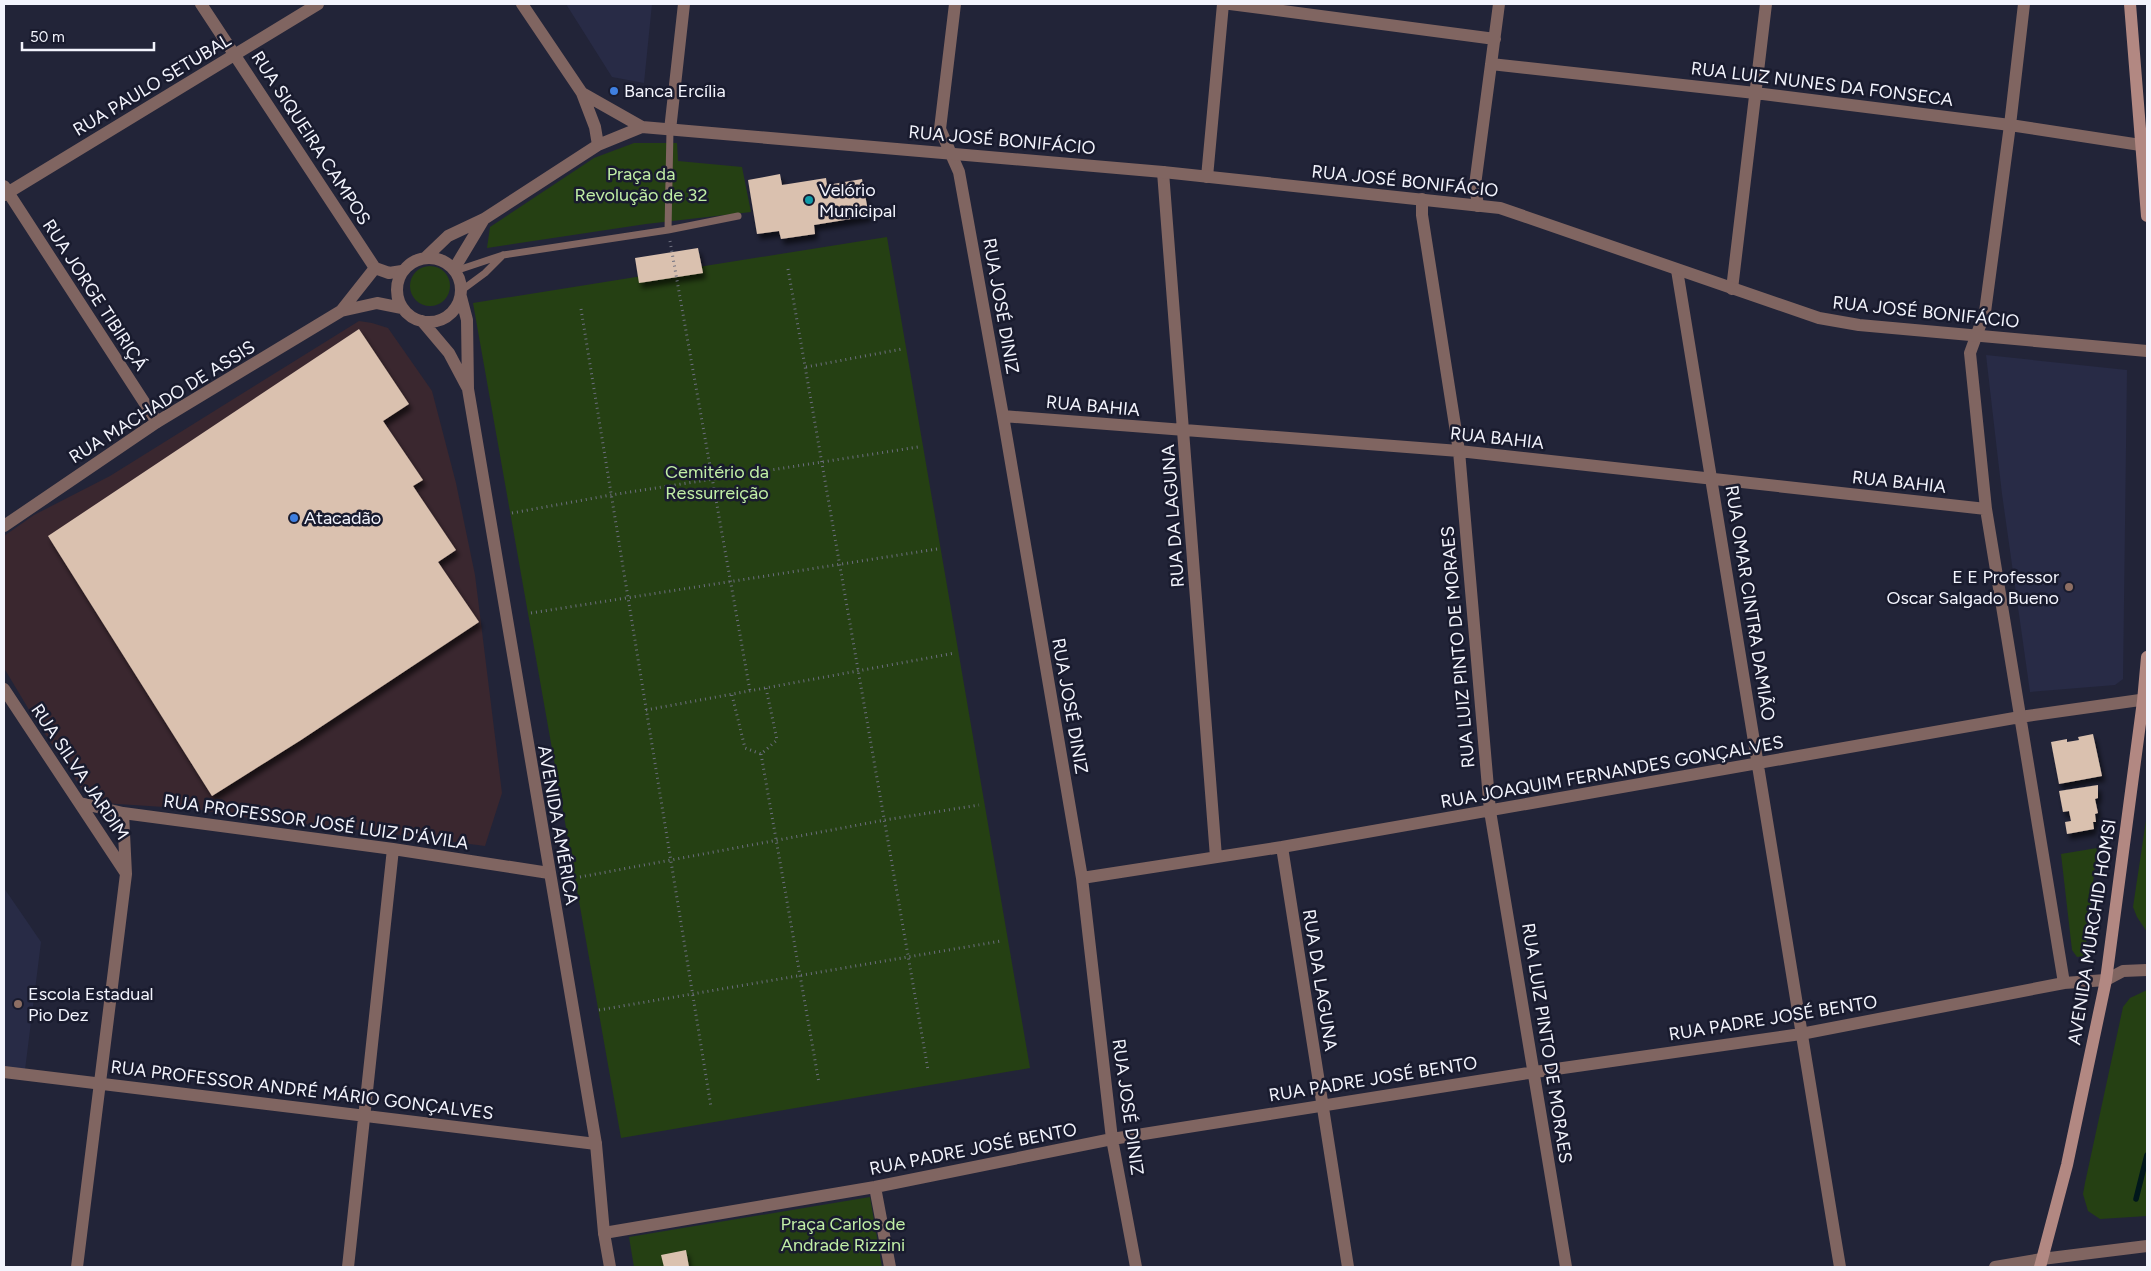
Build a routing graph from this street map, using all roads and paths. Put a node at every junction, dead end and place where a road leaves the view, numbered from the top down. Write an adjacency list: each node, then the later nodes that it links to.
1 (201, 4): 13 (street, RUA SIQUEIRA CAMPOS)
2 (318, 4): 13 (street, RUA PAULO SETUBAL)
3 (522, 4): 15 (street)
4 (684, 4): 19 (street)
5 (955, 4): 22 (street, RUA JOSÉ DINIZ)
6 (1223, 4): 24 (street)
7 (1230, 4): 12 (street)
8 (1499, 4): 12 (street)
9 (1766, 4): 16 (street)
10 (2024, 4): 17 (street)
11 (2130, 4): 21 (main road)
12 (1495, 39): 14 (street)
13 (235, 56): 25 (street, RUA PAULO SETUBAL); 34 (street, RUA SIQUEIRA CAMPOS)
14 (1491, 64): 16 (street, RUA LUIZ NUNES DA FONSECA); 27 (street)
15 (582, 92): 18 (street); 20 (street)
16 (1756, 93): 17 (street, RUA LUIZ NUNES DA FONSECA); 39 (street)
17 (2010, 125): 21 (street, RUA LUIZ NUNES DA FONSECA); 45 (street)
18 (642, 127): 19 (street, RUA JOSÉ BONIFÁCIO); 20 (street)
19 (670, 130): 22 (street, RUA JOSÉ BONIFÁCIO); 31 (lane)
20 (598, 145): 30 (street)
21 (2145, 146): 29 (main road)
22 (951, 153): 23 (street, RUA JOSÉ BONIFÁCIO); 50 (street, RUA JOSÉ DINIZ)
23 (1163, 172): 24 (street, RUA JOSÉ BONIFÁCIO); 52 (street, RUA DA LAGUNA)
24 (1207, 176): 26 (street, RUA JOSÉ BONIFÁCIO)
25 (5, 191): 51 (street, RUA JORGE TIBIRIÇÁ)
26 (1422, 199): 27 (street, RUA JOSÉ BONIFÁCIO); 54 (street, RUA LUIZ PINTO DE MORAES)
27 (1478, 206): 37 (street, RUA JOSÉ BONIFÁCIO)
28 (738, 216): 31 (lane)
29 (2147, 216)
30 (484, 219): 33 (street); 36 (street)
31 (668, 230): 32 (lane); 56 (path)
32 (503, 255): 36 (lane); 40 (lane)
33 (426, 258): 36 (street); 38 (street)
34 (375, 268): 38 (street); 43 (street, RUA MACHADO DE ASSIS)
35 (788, 268): 48 (path)
36 (455, 270): 40 (street)
37 (1677, 270): 39 (street, RUA JOSÉ BONIFÁCIO); 57 (street, RUA OMAR CINTRA DAMIÃO)
38 (402, 271): 41 (street)
39 (1732, 289): 45 (street, RUA JOSÉ BONIFÁCIO)
40 (461, 293): 44 (street); 49 (street, AVENIDA AMÉRICA)
41 (402, 308): 43 (street, RUA MACHADO DE ASSIS); 44 (street)
42 (581, 309): 58 (path)
43 (341, 312): 51 (street, RUA MACHADO DE ASSIS)
44 (422, 322): 49 (street, AVENIDA AMÉRICA)
45 (1976, 336): 47 (street, RUA JOSÉ BONIFÁCIO); 59 (street)
46 (902, 349): 48 (path)
47 (2147, 351)
48 (806, 367): 55 (path)
49 (468, 389): 89 (street, AVENIDA AMÉRICA)
50 (1003, 416): 52 (street, RUA BAHIA); 92 (street, RUA JOSÉ DINIZ)
51 (157, 422): 61 (street, RUA MACHADO DE ASSIS)
52 (1184, 430): 54 (street, RUA BAHIA); 87 (street, RUA DA LAGUNA)
53 (918, 447): 55 (path)
54 (1459, 451): 57 (street, RUA BAHIA); 81 (street, RUA LUIZ PINTO DE MORAES)
55 (822, 462): 56 (path); 63 (path)
56 (712, 479): 58 (path); 64 (path)
57 (1714, 481): 59 (street, RUA BAHIA); 78 (street, RUA OMAR CINTRA DAMIÃO)
58 (611, 495): 60 (path); 65 (path)
59 (1986, 509): 76 (street)
60 (512, 513)
61 (4, 526)
62 (937, 549): 63 (path)
63 (840, 564): 64 (path); 69 (path)
64 (730, 582): 65 (path); 72 (path)
65 (628, 598): 66 (path); 75 (path)
66 (531, 613)
67 (955, 653): 69 (path)
68 (2147, 657): 74 (main road, AVENIDA MURCHID HOMSI)
69 (859, 671): 70 (path); 83 (path)
70 (766, 688): 72 (path); 77 (path)
71 (4, 689): 79 (street, RUA SILVA JARDIM)
72 (750, 691): 73 (path)
73 (732, 695): 75 (path); 77 (path)
74 (2145, 700): 76 (street, RUA JOAQUIM FERNANDES GONÇALVES); 97 (main road, AVENIDA MURCHID HOMSI)
75 (646, 710): 88 (path)
76 (2020, 718): 78 (street, RUA JOAQUIM FERNANDES GONÇALVES); 98 (street)
77 (761, 754): 84 (path)
78 (1757, 764): 81 (street, RUA JOAQUIM FERNANDES GONÇALVES); 101 (street, RUA OMAR CINTRA DAMIÃO)
79 (80, 803): 82 (street, RUA PROFESSOR JOSÉ LUIZ D'ÁVILA); 90 (street, RUA SILVA JARDIM)
80 (979, 805): 83 (path)
81 (1490, 811): 85 (street, RUA JOAQUIM FERNANDES GONÇALVES); 104 (street, RUA LUIZ PINTO DE MORAES)
82 (123, 813): 86 (street, RUA PROFESSOR JOSÉ LUIZ D'ÁVILA); 90 (street)
83 (885, 820): 84 (path); 94 (path)
84 (776, 840): 88 (path); 96 (path)
85 (1282, 847): 87 (street, RUA JOAQUIM FERNANDES GONÇALVES); 107 (street, RUA DA LAGUNA)
86 (393, 849): 89 (street, RUA PROFESSOR JOSÉ LUIZ D'ÁVILA); 109 (street)
87 (1216, 857): 92 (street, RUA JOAQUIM FERNANDES GONÇALVES)
88 (671, 860): 91 (path); 99 (path)
89 (549, 873): 111 (street, AVENIDA AMÉRICA)
90 (126, 874): 105 (street)
91 (580, 876)
92 (1082, 878): 110 (street, RUA JOSÉ DINIZ)
93 (1001, 941): 94 (path)
94 (908, 956): 96 (path); 102 (path)
95 (2147, 970): 97 (street, RUA PADRE JOSÉ BENTO)
96 (800, 975): 99 (path); 106 (path)
97 (2106, 980): 98 (street, RUA PADRE JOSÉ BENTO); 115 (main road, AVENIDA MURCHID HOMSI)
98 (2064, 983): 101 (street, RUA PADRE JOSÉ BENTO)
99 (692, 993): 100 (path); 108 (path)
100 (599, 1010)
101 (1801, 1034): 104 (street, RUA PADRE JOSÉ BENTO); 123 (street, RUA OMAR CINTRA DAMIÃO)
102 (928, 1070)
103 (4, 1072): 105 (street, RUA PROFESSOR ANDRÉ MÁRIO GONÇALVES)
104 (1535, 1072): 107 (street, RUA PADRE JOSÉ BENTO); 122 (street, RUA LUIZ PINTO DE MORAES)
105 (98, 1083): 109 (street, RUA PROFESSOR ANDRÉ MÁRIO GONÇALVES); 116 (street)
106 (819, 1083)
107 (1322, 1104): 110 (street, RUA PADRE JOSÉ BENTO); 121 (street, RUA DA LAGUNA)
108 (711, 1107)
109 (366, 1116): 111 (street, RUA PROFESSOR ANDRÉ MÁRIO GONÇALVES); 117 (street)
110 (1112, 1139): 112 (street, RUA PADRE JOSÉ BENTO); 120 (street, RUA JOSÉ DINIZ)
111 (596, 1144): 113 (street, AVENIDA AMÉRICA)
112 (875, 1187): 113 (street, RUA PADRE JOSÉ BENTO); 119 (street)
113 (604, 1233): 118 (street, AVENIDA AMÉRICA)
114 (2147, 1246): 115 (street)
115 (2041, 1263): 124 (street)
116 (76, 1267)
117 (348, 1267)
118 (610, 1267)
119 (890, 1267)
120 (1136, 1267)
121 (1348, 1267)
122 (1566, 1267)
123 (1840, 1267)
124 (1995, 1267)

